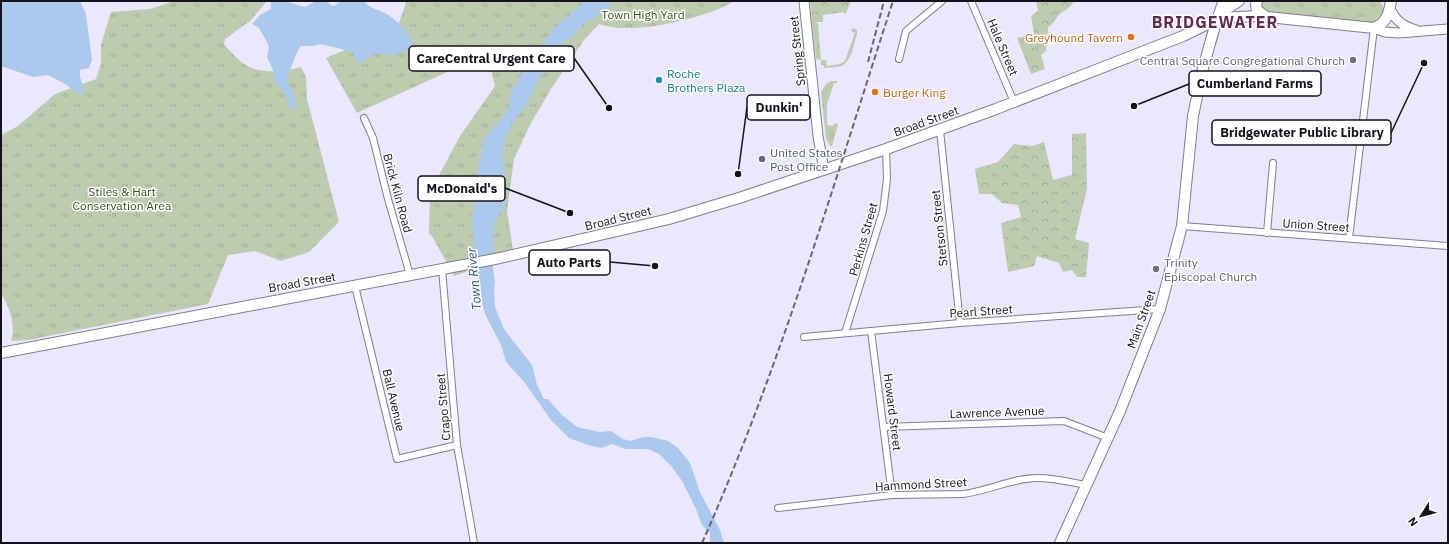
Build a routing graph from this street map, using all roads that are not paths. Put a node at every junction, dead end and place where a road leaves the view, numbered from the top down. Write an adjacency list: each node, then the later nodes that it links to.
1 (804, 1): 19 (street, Spring Street)
2 (942, 1): 13 (street)
3 (971, 1): 14 (street, Hale Street)
4 (1223, 1): 9 (street)
5 (1239, 1): 9 (main road)
6 (1256, 1): 8 (main road)
7 (1388, 3): 10 (main road); 12 (street)
8 (1266, 17): 9 (main road); 10 (main road)
9 (1216, 19): 14 (main road, Broad Street); 20 (main road, Main Street)
10 (1374, 28): 12 (street); 22 (street)
11 (1448, 29): 12 (street)
12 (1418, 30)
13 (899, 59)
14 (1014, 102): 16 (main road, Broad Street)
15 (364, 118): 25 (street, Brick Kiln Road)
16 (940, 130): 17 (main road, Broad Street); 28 (street, Stetson Street)
17 (886, 149): 19 (main road, Broad Street); 30 (street, Perkins Street)
18 (1273, 163): 21 (street)
19 (824, 170): 24 (main road, Broad Street)
20 (1182, 226): 21 (street, Union Street); 27 (main road, Main Street)
21 (1267, 233): 22 (street, Union Street)
22 (1349, 238): 23 (street, Union Street)
23 (1448, 246)
24 (442, 269): 25 (main road, Broad Street); 35 (street, Crapo Street)
25 (410, 275): 26 (main road, Broad Street)
26 (355, 286): 32 (main road, Broad Street); 35 (street, Ball Avenue)
27 (1160, 309): 28 (street, Pearl Street); 34 (main road, Main Street)
28 (960, 323): 29 (street, Pearl Street)
29 (871, 331): 30 (street, Pearl Street); 33 (street, Howard Street)
30 (845, 333): 31 (street, Pearl Street)
31 (804, 337)
32 (1, 353)
33 (884, 427): 34 (street, Lawrence Avenue); 37 (street, Howard Street)
34 (1108, 438): 36 (main road, Main Street)
35 (457, 445): 39 (street, Crapo Street)
36 (1086, 485): 37 (street, Hammond Street); 40 (main road, Main Street)
37 (892, 495): 38 (street, Hammond Street)
38 (778, 508)
39 (474, 543)
40 (1060, 543)

